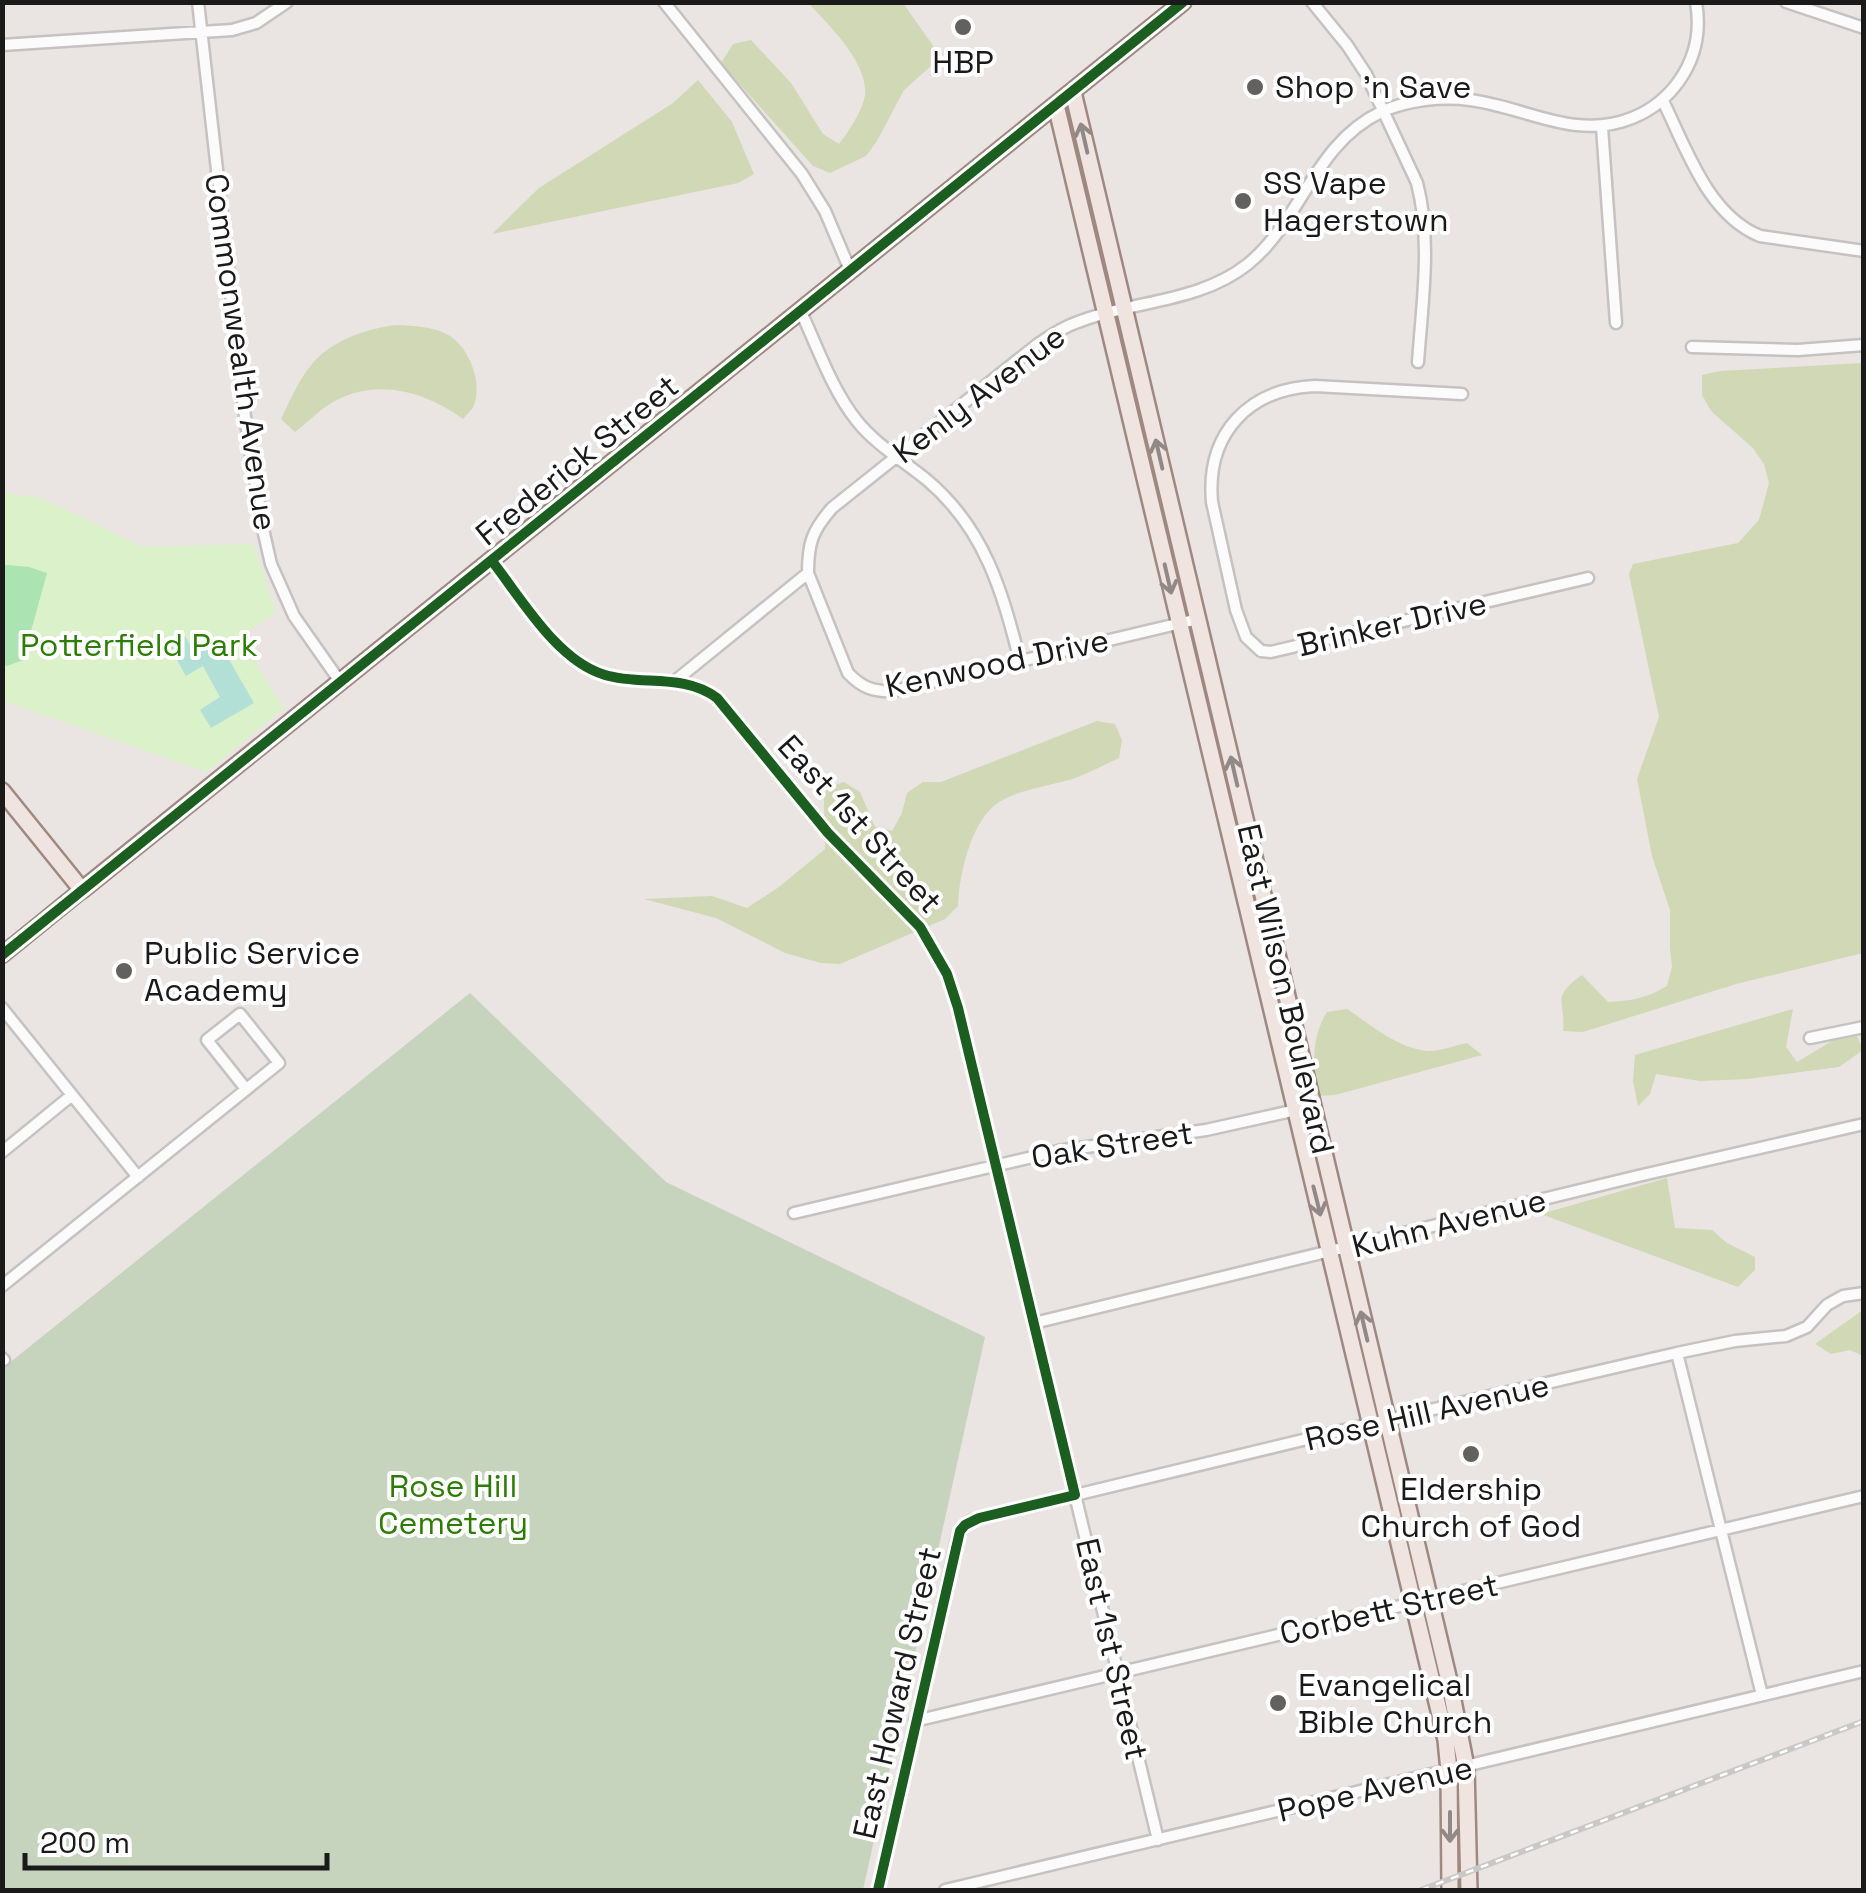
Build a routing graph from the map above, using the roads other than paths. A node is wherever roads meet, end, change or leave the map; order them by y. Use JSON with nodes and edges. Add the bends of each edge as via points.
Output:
{"nodes":[{"id":1,"x":198,"y":2,"type":"edge"},
{"id":2,"x":287,"y":2,"type":"edge"},
{"id":3,"x":664,"y":2,"type":"edge"},
{"id":4,"x":1183,"y":2,"type":"edge"},
{"id":5,"x":1312,"y":2,"type":"edge"},
{"id":6,"x":1696,"y":2,"type":"edge"},
{"id":7,"x":1786,"y":2,"type":"edge"},
{"id":8,"x":1864,"y":28,"type":"edge"},
{"id":9,"x":201,"y":34,"type":"junction"},
{"id":10,"x":2,"y":45,"type":"edge"},
{"id":11,"x":1073,"y":92,"type":"junction"},
{"id":12,"x":1663,"y":101,"type":"junction"},
{"id":13,"x":1056,"y":105,"type":"junction"},
{"id":14,"x":1384,"y":111,"type":"junction"},
{"id":15,"x":1602,"y":127,"type":"junction"},
{"id":16,"x":1069,"y":163,"type":"junction"},
{"id":17,"x":1103,"y":220,"type":"junction"},
{"id":18,"x":1864,"y":251,"type":"edge"},
{"id":19,"x":850,"y":270,"type":"junction"},
{"id":20,"x":1125,"y":309,"type":"junction"},
{"id":21,"x":800,"y":312,"type":"junction"},
{"id":22,"x":1105,"y":314,"type":"junction"},
{"id":23,"x":1616,"y":323,"type":"dead end"},
{"id":24,"x":1864,"y":346,"type":"edge"},
{"id":25,"x":1692,"y":347,"type":"dead end"},
{"id":26,"x":1418,"y":362,"type":"dead end"},
{"id":27,"x":1462,"y":394,"type":"dead end"},
{"id":28,"x":896,"y":456,"type":"junction"},
{"id":29,"x":492,"y":560,"type":"junction"},
{"id":30,"x":808,"y":573,"type":"junction"},
{"id":31,"x":1588,"y":578,"type":"dead end"},
{"id":32,"x":1198,"y":619,"type":"junction"},
{"id":33,"x":1179,"y":623,"type":"junction"},
{"id":34,"x":1020,"y":661,"type":"junction"},
{"id":35,"x":675,"y":682,"type":"junction"},
{"id":36,"x":340,"y":683,"type":"junction"},
{"id":37,"x":2,"y":791,"type":"edge"},
{"id":38,"x":82,"y":890,"type":"junction"},
{"id":39,"x":2,"y":956,"type":"edge"},
{"id":40,"x":2,"y":1008,"type":"edge"},
{"id":41,"x":1864,"y":1026,"type":"edge"},
{"id":42,"x":1810,"y":1038,"type":"dead end"},
{"id":43,"x":246,"y":1089,"type":"junction"},
{"id":44,"x":72,"y":1096,"type":"junction"},
{"id":45,"x":1314,"y":1106,"type":"junction"},
{"id":46,"x":1294,"y":1110,"type":"junction"},
{"id":47,"x":1864,"y":1124,"type":"edge"},
{"id":48,"x":2,"y":1152,"type":"edge"},
{"id":49,"x":996,"y":1166,"type":"junction"},
{"id":50,"x":138,"y":1177,"type":"junction"},
{"id":51,"x":794,"y":1213,"type":"dead end"},
{"id":52,"x":1337,"y":1250,"type":"junction"},
{"id":53,"x":2,"y":1286,"type":"edge"},
{"id":54,"x":1864,"y":1293,"type":"edge"},
{"id":55,"x":1034,"y":1323,"type":"junction"},
{"id":56,"x":1678,"y":1353,"type":"junction"},
{"id":57,"x":1378,"y":1422,"type":"junction"},
{"id":58,"x":1075,"y":1495,"type":"junction"},
{"id":59,"x":1864,"y":1496,"type":"edge"},
{"id":60,"x":980,"y":1518,"type":"joint"},
{"id":61,"x":1721,"y":1530,"type":"junction"},
{"id":62,"x":1431,"y":1599,"type":"junction"},
{"id":63,"x":1413,"y":1604,"type":"junction"},
{"id":64,"x":1864,"y":1671,"type":"edge"},
{"id":65,"x":1118,"y":1674,"type":"junction"},
{"id":66,"x":1762,"y":1696,"type":"junction"},
{"id":67,"x":915,"y":1721,"type":"junction"},
{"id":68,"x":1466,"y":1767,"type":"junction"},
{"id":69,"x":1449,"y":1771,"type":"junction"},
{"id":70,"x":1158,"y":1840,"type":"junction"},
{"id":71,"x":878,"y":1890,"type":"edge"},
{"id":72,"x":945,"y":1890,"type":"edge"},
{"id":73,"x":1450,"y":1890,"type":"edge"},
{"id":74,"x":1469,"y":1890,"type":"edge"}],
"edges":[{"from":1,"to":9,"type":"street","name":"Commonwealth Avenue"},
{"from":2,"to":9,"type":"street","via":[[256,23]]},
{"from":3,"to":19,"type":"street","via":[[805,179]]},
{"from":4,"to":11,"type":"main road","name":"Frederick Street"},
{"from":5,"to":14,"type":"street","via":[[1359,62]]},
{"from":6,"to":12,"type":"street","via":[[1692,57]]},
{"from":7,"to":8,"type":"street"},
{"from":9,"to":10,"type":"street"},
{"from":9,"to":36,"type":"street","name":"Commonwealth Avenue","via":[[263,529],[294,616]]},
{"from":11,"to":13,"type":"main road","name":"Frederick Street"},
{"from":17,"to":11,"type":"main road","name":"East Wilson Boulevard","one_way":true},
{"from":12,"to":15,"type":"street","name":"Kenly Avenue"},
{"from":12,"to":18,"type":"street","via":[[1710,192],[1747,231]]},
{"from":13,"to":16,"type":"main road","name":"East Wilson Boulevard"},
{"from":13,"to":19,"type":"main road","name":"Frederick Street"},
{"from":14,"to":15,"type":"street","name":"Kenly Avenue","via":[[1429,100],[1472,100]]},
{"from":14,"to":20,"type":"street","name":"Kenly Avenue","via":[[1333,148],[1278,232],[1244,267],[1195,292]]},
{"from":14,"to":26,"type":"street","via":[[1422,202]]},
{"from":15,"to":23,"type":"street"},
{"from":16,"to":17,"type":"main road","via":[[1081,172],[1092,217]]},
{"from":16,"to":22,"type":"main road","name":"East Wilson Boulevard"},
{"from":17,"to":20,"type":"main road","name":"East Wilson Boulevard"},
{"from":19,"to":21,"type":"main road","name":"Frederick Street"},
{"from":20,"to":22,"type":"street","name":"Kenly Avenue"},
{"from":32,"to":20,"type":"main road","name":"East Wilson Boulevard","one_way":true},
{"from":21,"to":28,"type":"street","via":[[846,406]]},
{"from":21,"to":29,"type":"main road","name":"Frederick Street"},
{"from":22,"to":28,"type":"street","name":"Kenly Avenue","via":[[1038,344]]},
{"from":22,"to":33,"type":"main road","name":"East Wilson Boulevard","one_way":true},
{"from":24,"to":25,"type":"street"},
{"from":27,"to":31,"type":"street","name":"Brinker Drive","via":[[1294,386],[1242,412],[1218,447],[1210,486],[1246,637],[1271,652]]},
{"from":28,"to":30,"type":"street","name":"Kenly Avenue","via":[[818,524]]},
{"from":28,"to":34,"type":"street","via":[[949,502],[980,544],[1003,595]]},
{"from":29,"to":35,"type":"street","name":"East 1st Street","via":[[578,662],[617,677]]},
{"from":29,"to":36,"type":"main road","name":"Frederick Street"},
{"from":30,"to":34,"type":"street","name":"Kenwood Drive","via":[[848,673],[866,688],[894,691]]},
{"from":30,"to":35,"type":"street"},
{"from":32,"to":33,"type":"street","name":"Kenwood Drive"},
{"from":45,"to":32,"type":"main road","name":"East Wilson Boulevard","one_way":true},
{"from":33,"to":34,"type":"street","name":"Kenwood Drive"},
{"from":33,"to":46,"type":"main road","name":"East Wilson Boulevard"},
{"from":35,"to":49,"type":"street","name":"East 1st Street","via":[[717,698],[932,944],[958,1008]]},
{"from":36,"to":38,"type":"main road","name":"Frederick Street"},
{"from":37,"to":38,"type":"main road"},
{"from":38,"to":39,"type":"main road","name":"Frederick Street"},
{"from":40,"to":44,"type":"street"},
{"from":41,"to":42,"type":"street"},
{"from":43,"to":43,"type":"street","via":[[207,1040],[240,1014],[279,1062]]},
{"from":43,"to":50,"type":"street"},
{"from":44,"to":48,"type":"street"},
{"from":44,"to":50,"type":"street"},
{"from":45,"to":46,"type":"street","name":"Oak Street"},
{"from":45,"to":52,"type":"main road","name":"East Wilson Boulevard"},
{"from":46,"to":49,"type":"street","name":"Oak Street"},
{"from":46,"to":52,"type":"main road","name":"East Wilson Boulevard","one_way":true},
{"from":47,"to":52,"type":"street","name":"Kuhn Avenue"},
{"from":49,"to":51,"type":"street","name":"Oak Street"},
{"from":49,"to":55,"type":"street","name":"East 1st Street"},
{"from":50,"to":53,"type":"street"},
{"from":52,"to":55,"type":"street","name":"Kuhn Avenue"},
{"from":52,"to":57,"type":"main road","name":"East Wilson Boulevard"},
{"from":54,"to":56,"type":"street","name":"Rose Hill Avenue","via":[[1834,1300],[1807,1327],[1786,1336]]},
{"from":55,"to":58,"type":"street","name":"East 1st Street"},
{"from":56,"to":57,"type":"street","name":"Rose Hill Avenue"},
{"from":56,"to":61,"type":"street"},
{"from":57,"to":58,"type":"street","name":"Rose Hill Avenue"},
{"from":57,"to":62,"type":"main road","name":"East Wilson Boulevard"},
{"from":57,"to":63,"type":"main road","name":"East Wilson Boulevard"},
{"from":58,"to":60,"type":"street","name":"Rose Hill Avenue"},
{"from":58,"to":65,"type":"street","name":"East 1st Street"},
{"from":59,"to":61,"type":"street","name":"Corbett Street"},
{"from":60,"to":67,"type":"street","name":"East Howard Street","via":[[958,1536]]},
{"from":61,"to":62,"type":"street","name":"Corbett Street"},
{"from":61,"to":66,"type":"street"},
{"from":62,"to":63,"type":"street","name":"Corbett Street"},
{"from":62,"to":68,"type":"main road","name":"East Wilson Boulevard"},
{"from":63,"to":65,"type":"street","name":"Corbett Street"},
{"from":63,"to":69,"type":"main road","name":"East Wilson Boulevard"},
{"from":64,"to":66,"type":"street","name":"Pope Avenue"},
{"from":65,"to":67,"type":"street","name":"Corbett Street"},
{"from":65,"to":70,"type":"street","name":"East 1st Street"},
{"from":66,"to":68,"type":"street","name":"Pope Avenue"},
{"from":67,"to":71,"type":"street","name":"East Howard Street"},
{"from":68,"to":69,"type":"street","name":"Pope Avenue"},
{"from":68,"to":74,"type":"main road","name":"East Wilson Boulevard"},
{"from":69,"to":70,"type":"street","name":"Pope Avenue"},
{"from":69,"to":73,"type":"main road","name":"East Wilson Boulevard","one_way":true},
{"from":70,"to":72,"type":"street","name":"Pope Avenue"}]}
